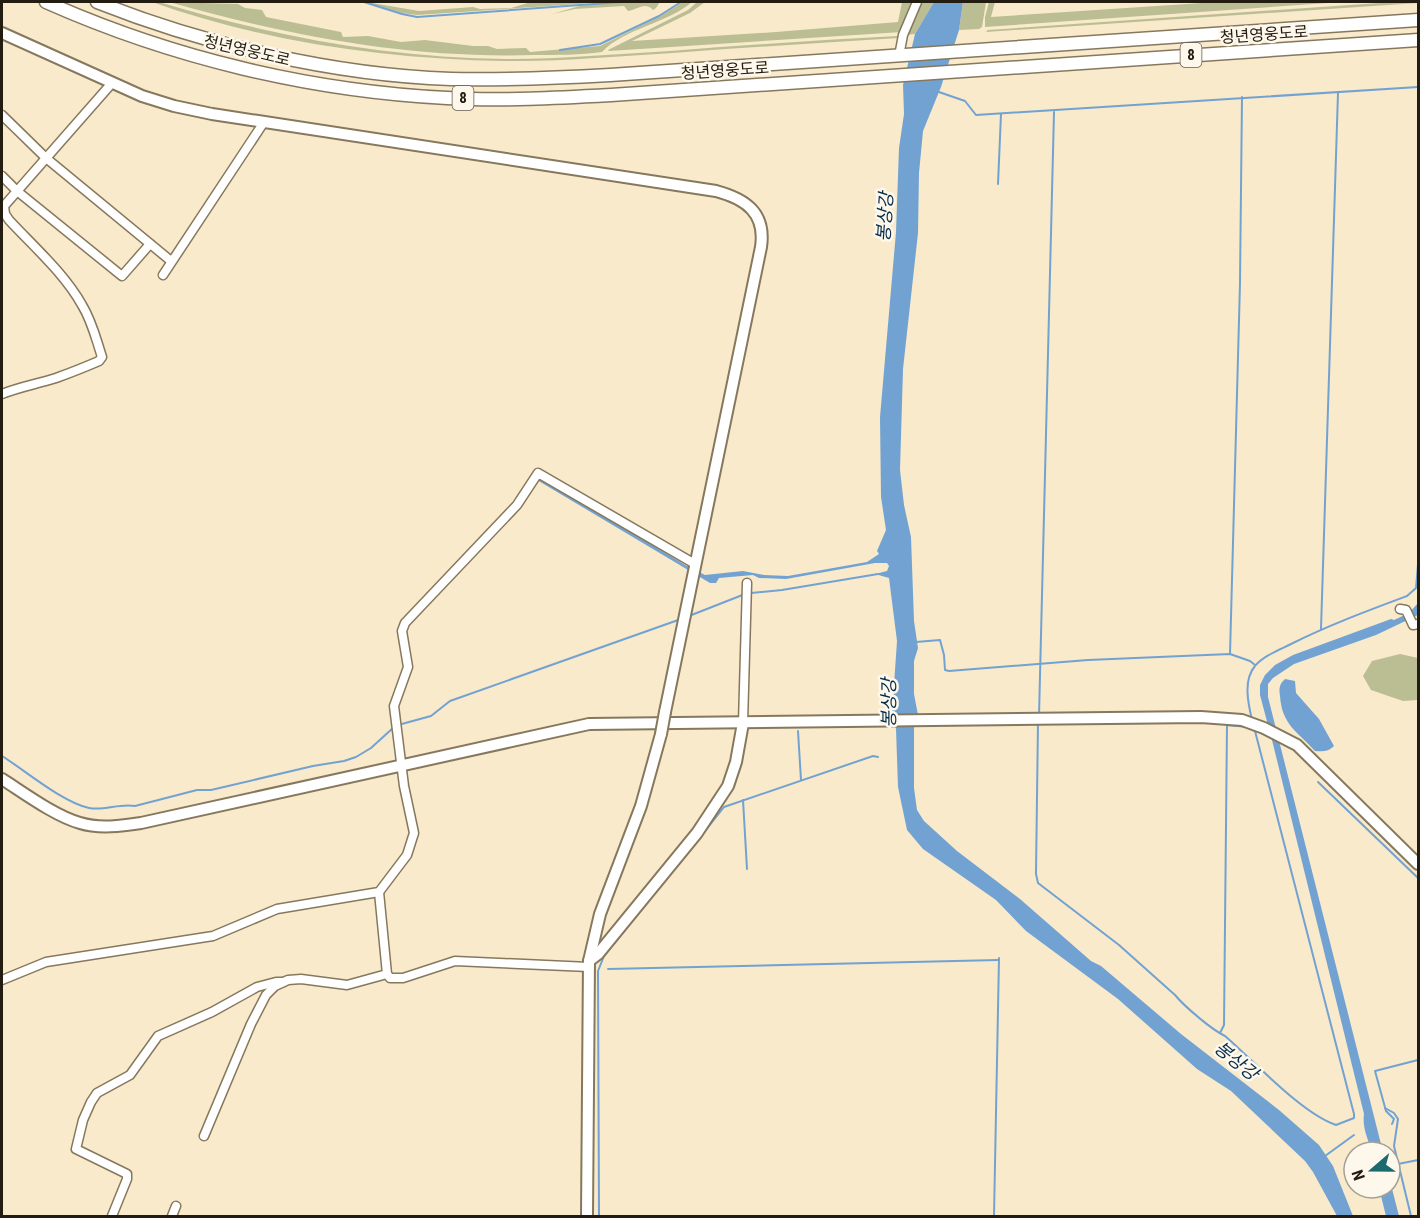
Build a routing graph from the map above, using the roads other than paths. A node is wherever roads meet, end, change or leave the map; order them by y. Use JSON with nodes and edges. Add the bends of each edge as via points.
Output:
{"nodes":[{"id":1,"x":46,"y":2,"type":"edge"},
{"id":2,"x":97,"y":2,"type":"edge"},
{"id":3,"x":917,"y":2,"type":"edge"},
{"id":4,"x":1419,"y":20,"type":"edge"},
{"id":5,"x":2,"y":33,"type":"edge"},
{"id":6,"x":1419,"y":40,"type":"edge"},
{"id":7,"x":899,"y":56,"type":"junction"},
{"id":8,"x":112,"y":83,"type":"junction"},
{"id":9,"x":2,"y":115,"type":"edge"},
{"id":10,"x":264,"y":122,"type":"junction"},
{"id":11,"x":46,"y":158,"type":"junction"},
{"id":12,"x":2,"y":176,"type":"edge"},
{"id":13,"x":17,"y":191,"type":"junction"},
{"id":14,"x":3,"y":215,"type":"edge"},
{"id":15,"x":150,"y":244,"type":"junction"},
{"id":16,"x":171,"y":261,"type":"junction"},
{"id":17,"x":163,"y":274,"type":"dead end"},
{"id":18,"x":2,"y":394,"type":"edge"},
{"id":19,"x":695,"y":566,"type":"junction"},
{"id":20,"x":747,"y":583,"type":"dead end"},
{"id":21,"x":1403,"y":609,"type":"dead end"},
{"id":22,"x":1414,"y":622,"type":"edge"},
{"id":23,"x":736,"y":723,"type":"junction"},
{"id":24,"x":402,"y":766,"type":"junction"},
{"id":25,"x":2,"y":779,"type":"edge"},
{"id":26,"x":1419,"y":864,"type":"edge"},
{"id":27,"x":379,"y":892,"type":"junction"},
{"id":28,"x":589,"y":964,"type":"junction"},
{"id":29,"x":387,"y":974,"type":"junction"},
{"id":30,"x":2,"y":980,"type":"edge"},
{"id":31,"x":283,"y":982,"type":"junction"},
{"id":32,"x":204,"y":1136,"type":"dead end"},
{"id":33,"x":176,"y":1206,"type":"dead end"},
{"id":34,"x":112,"y":1216,"type":"edge"},
{"id":35,"x":172,"y":1216,"type":"edge"},
{"id":36,"x":587,"y":1216,"type":"edge"}],
"edges":[{"from":1,"to":6,"type":"highway","name":"청년영웅도로","number":"8","via":[[167,48],[278,76],[448,98],[555,98]]},
{"from":2,"to":7,"type":"highway","name":"청년영웅도로","number":"8","via":[[173,29],[282,57],[449,79],[599,76]]},
{"from":3,"to":7,"type":"street"},
{"from":4,"to":7,"type":"highway","name":"청년영웅도로","number":"8"},
{"from":5,"to":8,"type":"main road"},
{"from":8,"to":10,"type":"main road","via":[[174,106]]},
{"from":8,"to":11,"type":"street"},
{"from":9,"to":11,"type":"street"},
{"from":10,"to":16,"type":"street"},
{"from":10,"to":19,"type":"main road","via":[[716,191],[733,196],[753,210],[762,228],[761,247]]},
{"from":11,"to":13,"type":"street"},
{"from":11,"to":15,"type":"street"},
{"from":12,"to":13,"type":"street"},
{"from":13,"to":14,"type":"street","via":[[4,206]]},
{"from":13,"to":15,"type":"street","via":[[122,276]]},
{"from":14,"to":18,"type":"street","via":[[72,289],[91,323],[102,357],[57,378]]},
{"from":15,"to":16,"type":"street"},
{"from":16,"to":17,"type":"street"},
{"from":19,"to":24,"type":"street","via":[[538,473],[517,505],[405,623],[402,631],[408,667],[394,706]]},
{"from":19,"to":28,"type":"main road","bridge":true,"via":[[641,806],[600,914]]},
{"from":20,"to":23,"type":"street"},
{"from":21,"to":22,"type":"street"},
{"from":23,"to":24,"type":"main road","via":[[589,724]]},
{"from":23,"to":26,"type":"main road","via":[[1201,717],[1242,720],[1297,745]]},
{"from":23,"to":28,"type":"main road","via":[[736,762],[728,786],[697,833]]},
{"from":24,"to":25,"type":"main road","via":[[141,823],[108,826],[74,821]]},
{"from":24,"to":27,"type":"street","via":[[414,833],[407,855]]},
{"from":27,"to":29,"type":"street"},
{"from":27,"to":30,"type":"street","via":[[277,909],[213,936],[45,962]]},
{"from":28,"to":29,"type":"street","via":[[468,960],[395,979]]},
{"from":28,"to":36,"type":"main road"},
{"from":29,"to":31,"type":"street","via":[[347,985],[301,979]]},
{"from":31,"to":32,"type":"street","via":[[266,995],[251,1023]]},
{"from":31,"to":34,"type":"street","via":[[257,987],[158,1036],[130,1075],[97,1093],[83,1120],[76,1149],[127,1174]]},
{"from":33,"to":35,"type":"street"}]}
